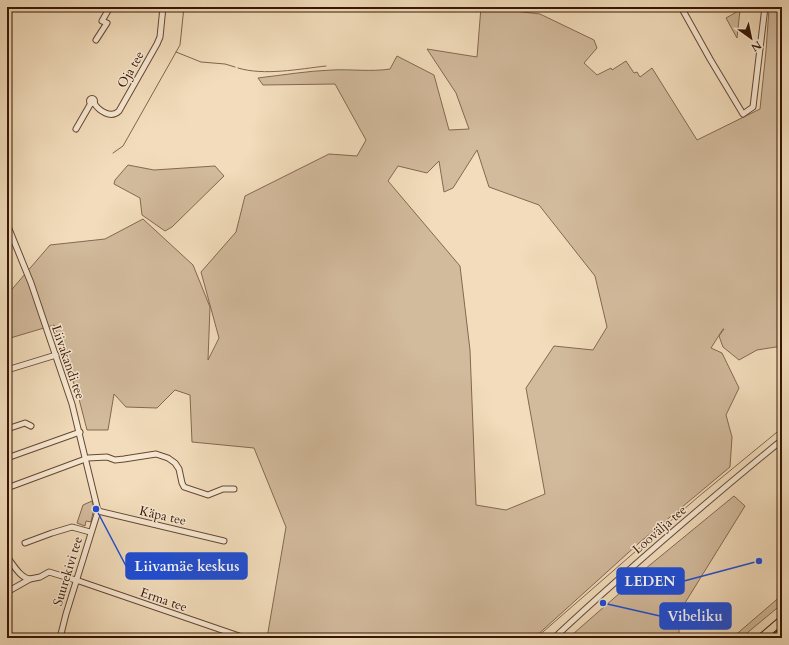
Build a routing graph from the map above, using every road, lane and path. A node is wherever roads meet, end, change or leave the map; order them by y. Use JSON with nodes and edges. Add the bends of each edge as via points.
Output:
{"nodes":[{"id":1,"x":110,"y":7,"type":"edge"},
{"id":2,"x":163,"y":7,"type":"edge"},
{"id":3,"x":681,"y":7,"type":"edge"},
{"id":4,"x":765,"y":7,"type":"edge"},
{"id":5,"x":96,"y":40,"type":"dead end"},
{"id":6,"x":76,"y":129,"type":"dead end"},
{"id":7,"x":7,"y":224,"type":"edge"},
{"id":8,"x":56,"y":355,"type":"junction"},
{"id":9,"x":7,"y":370,"type":"edge"},
{"id":10,"x":31,"y":426,"type":"dead end"},
{"id":11,"x":7,"y":429,"type":"edge"},
{"id":12,"x":80,"y":432,"type":"junction"},
{"id":13,"x":782,"y":440,"type":"edge"},
{"id":14,"x":7,"y":458,"type":"edge"},
{"id":15,"x":86,"y":459,"type":"junction"},
{"id":16,"x":7,"y":488,"type":"edge"},
{"id":17,"x":234,"y":489,"type":"dead end"},
{"id":18,"x":98,"y":511,"type":"junction"},
{"id":19,"x":90,"y":532,"type":"junction"},
{"id":20,"x":224,"y":541,"type":"dead end"},
{"id":21,"x":25,"y":543,"type":"dead end"},
{"id":22,"x":7,"y":557,"type":"edge"},
{"id":23,"x":30,"y":579,"type":"junction"},
{"id":24,"x":76,"y":580,"type":"junction"},
{"id":25,"x":7,"y":592,"type":"edge"},
{"id":26,"x":782,"y":620,"type":"edge"},
{"id":27,"x":782,"y":632,"type":"edge"},
{"id":28,"x":39,"y":638,"type":"edge"},
{"id":29,"x":60,"y":638,"type":"edge"},
{"id":30,"x":245,"y":638,"type":"edge"},
{"id":31,"x":554,"y":638,"type":"edge"},
{"id":32,"x":761,"y":638,"type":"edge"},
{"id":33,"x":775,"y":638,"type":"edge"}],
"edges":[{"from":1,"to":5,"type":"street","via":[[102,21],[107,23]]},
{"from":2,"to":6,"type":"street","name":"Oja tee","via":[[158,44],[119,111],[110,115],[92,103]]},
{"from":3,"to":4,"type":"street","via":[[744,114],[753,107]]},
{"from":7,"to":8,"type":"street","name":"Liivakandi tee"},
{"from":8,"to":9,"type":"street"},
{"from":8,"to":12,"type":"street","name":"Liivakandi tee"},
{"from":10,"to":11,"type":"street","via":[[25,423]]},
{"from":12,"to":14,"type":"street"},
{"from":12,"to":15,"type":"street","name":"Liivakandi tee"},
{"from":13,"to":31,"type":"street","name":"Loovälja tee","via":[[714,496]]},
{"from":15,"to":16,"type":"street"},
{"from":15,"to":17,"type":"street","via":[[107,457],[115,460],[162,455],[175,463],[186,488],[208,495],[223,489]]},
{"from":15,"to":18,"type":"street","name":"Liivakandi tee"},
{"from":18,"to":19,"type":"street","name":"Suurekivi tee"},
{"from":18,"to":20,"type":"street","name":"Käpa tee"},
{"from":19,"to":21,"type":"street","via":[[72,527]]},
{"from":19,"to":24,"type":"street","name":"Suurekivi tee"},
{"from":22,"to":23,"type":"street","via":[[21,575]]},
{"from":23,"to":24,"type":"street","name":"Erma tee","via":[[48,572]]},
{"from":23,"to":25,"type":"street","name":"Erma tee"},
{"from":24,"to":29,"type":"street","name":"Suurekivi tee"},
{"from":24,"to":30,"type":"street","name":"Erma tee"},
{"from":26,"to":32,"type":"highway"},
{"from":27,"to":33,"type":"highway"},
{"from":28,"to":29,"type":"street"}]}
